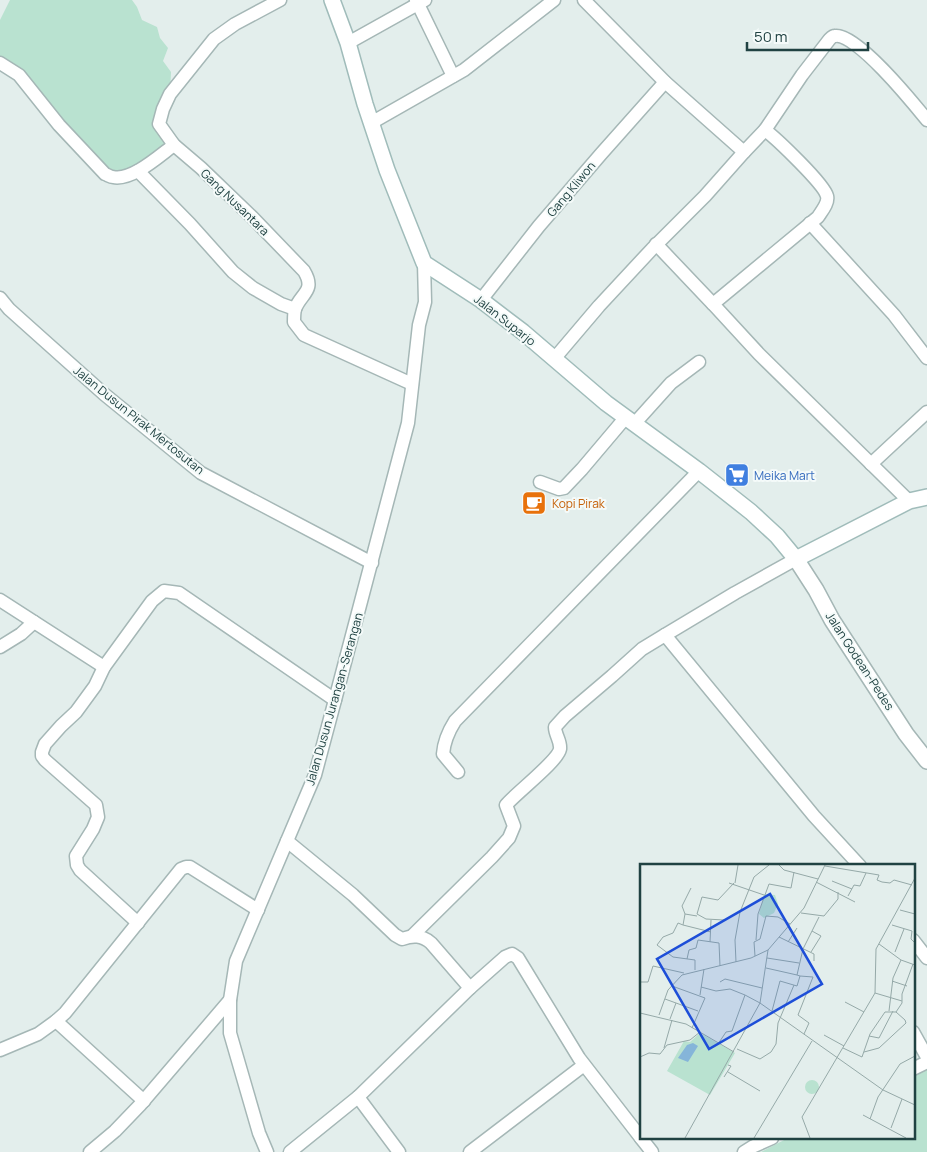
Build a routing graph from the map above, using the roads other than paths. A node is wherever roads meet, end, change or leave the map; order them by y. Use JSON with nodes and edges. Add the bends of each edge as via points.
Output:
{"nodes":[{"id":1,"x":280,"y":0,"type":"edge"},
{"id":2,"x":332,"y":0,"type":"edge"},
{"id":3,"x":554,"y":0,"type":"edge"},
{"id":4,"x":584,"y":0,"type":"edge"},
{"id":5,"x":420,"y":1,"type":"edge"},
{"id":6,"x":348,"y":43,"type":"junction"},
{"id":7,"x":0,"y":63,"type":"edge"},
{"id":8,"x":453,"y":76,"type":"junction"},
{"id":9,"x":665,"y":82,"type":"junction"},
{"id":10,"x":927,"y":120,"type":"edge"},
{"id":11,"x":371,"y":123,"type":"junction"},
{"id":12,"x":765,"y":130,"type":"junction"},
{"id":13,"x":174,"y":145,"type":"junction"},
{"id":14,"x":744,"y":152,"type":"junction"},
{"id":15,"x":138,"y":172,"type":"junction"},
{"id":16,"x":810,"y":223,"type":"junction"},
{"id":17,"x":656,"y":244,"type":"junction"},
{"id":18,"x":424,"y":263,"type":"junction"},
{"id":19,"x":0,"y":298,"type":"edge"},
{"id":20,"x":481,"y":300,"type":"junction"},
{"id":21,"x":713,"y":304,"type":"junction"},
{"id":22,"x":295,"y":309,"type":"junction"},
{"id":23,"x":927,"y":358,"type":"edge"},
{"id":24,"x":554,"y":359,"type":"junction"},
{"id":25,"x":699,"y":362,"type":"dead end"},
{"id":26,"x":412,"y":384,"type":"junction"},
{"id":27,"x":927,"y":412,"type":"edge"},
{"id":28,"x":630,"y":420,"type":"junction"},
{"id":29,"x":871,"y":464,"type":"junction"},
{"id":30,"x":699,"y":471,"type":"junction"},
{"id":31,"x":540,"y":482,"type":"dead end"},
{"id":32,"x":927,"y":497,"type":"edge"},
{"id":33,"x":909,"y":501,"type":"junction"},
{"id":34,"x":796,"y":560,"type":"junction"},
{"id":35,"x":372,"y":563,"type":"junction"},
{"id":36,"x":0,"y":600,"type":"edge"},
{"id":37,"x":34,"y":622,"type":"junction"},
{"id":38,"x":666,"y":635,"type":"junction"},
{"id":39,"x":0,"y":647,"type":"edge"},
{"id":40,"x":104,"y":668,"type":"junction"},
{"id":41,"x":335,"y":700,"type":"junction"},
{"id":42,"x":927,"y":761,"type":"edge"},
{"id":43,"x":458,"y":772,"type":"dead end"},
{"id":44,"x":287,"y":841,"type":"junction"},
{"id":45,"x":858,"y":864,"type":"edge"},
{"id":46,"x":258,"y":910,"type":"junction"},
{"id":47,"x":138,"y":923,"type":"junction"},
{"id":48,"x":412,"y":936,"type":"junction"},
{"id":49,"x":914,"y":941,"type":"edge"},
{"id":50,"x":927,"y":958,"type":"edge"},
{"id":51,"x":470,"y":988,"type":"junction"},
{"id":52,"x":230,"y":1000,"type":"junction"},
{"id":53,"x":56,"y":1021,"type":"junction"},
{"id":54,"x":914,"y":1034,"type":"edge"},
{"id":55,"x":0,"y":1050,"type":"edge"},
{"id":56,"x":927,"y":1057,"type":"edge"},
{"id":57,"x":927,"y":1062,"type":"edge"},
{"id":58,"x":584,"y":1065,"type":"junction"},
{"id":59,"x":914,"y":1068,"type":"edge"},
{"id":60,"x":358,"y":1097,"type":"junction"},
{"id":61,"x":144,"y":1101,"type":"junction"},
{"id":62,"x":640,"y":1137,"type":"edge"},
{"id":63,"x":643,"y":1140,"type":"edge"},
{"id":64,"x":768,"y":1140,"type":"edge"},
{"id":65,"x":749,"y":1150,"type":"edge"},
{"id":66,"x":90,"y":1152,"type":"edge"},
{"id":67,"x":266,"y":1152,"type":"edge"},
{"id":68,"x":290,"y":1152,"type":"edge"},
{"id":69,"x":399,"y":1152,"type":"edge"},
{"id":70,"x":470,"y":1152,"type":"edge"},
{"id":71,"x":652,"y":1152,"type":"edge"}],
"edges":[{"from":1,"to":13,"type":"street","name":"Gang Nusantara","via":[[214,39],[170,94],[159,124]]},
{"from":2,"to":6,"type":"main road"},
{"from":3,"to":8,"type":"street"},
{"from":4,"to":9,"type":"street"},
{"from":5,"to":6,"type":"street"},
{"from":5,"to":8,"type":"street"},
{"from":6,"to":11,"type":"main road"},
{"from":7,"to":15,"type":"street","via":[[19,75],[59,125],[105,174],[114,178]]},
{"from":8,"to":11,"type":"street"},
{"from":9,"to":14,"type":"street"},
{"from":9,"to":20,"type":"street","name":"Gang Kliwon","via":[[539,226]]},
{"from":10,"to":12,"type":"street","via":[[881,66],[848,40],[836,36],[829,40],[802,75]]},
{"from":11,"to":18,"type":"main road"},
{"from":12,"to":14,"type":"street"},
{"from":12,"to":16,"type":"street","via":[[815,178],[827,195],[818,217]]},
{"from":13,"to":15,"type":"street"},
{"from":13,"to":22,"type":"street","name":"Gang Nusantara","via":[[252,217],[304,272],[309,279],[308,290]]},
{"from":14,"to":17,"type":"street"},
{"from":15,"to":22,"type":"street","via":[[233,272],[253,288]]},
{"from":16,"to":21,"type":"street"},
{"from":16,"to":23,"type":"street","via":[[894,315]]},
{"from":17,"to":21,"type":"street"},
{"from":17,"to":24,"type":"street"},
{"from":18,"to":20,"type":"main road","name":"Jalan Suparjo"},
{"from":18,"to":26,"type":"street","name":"Jalan Dusun Jurangan-Serangan","via":[[425,302]]},
{"from":19,"to":35,"type":"street","name":"Jalan Dusun Pirak Mertosutan","via":[[104,394],[201,473]]},
{"from":20,"to":24,"type":"main road","name":"Jalan Suparjo"},
{"from":21,"to":29,"type":"street"},
{"from":22,"to":26,"type":"street","via":[[294,322],[304,335]]},
{"from":24,"to":28,"type":"main road","name":"Jalan Suparjo"},
{"from":25,"to":28,"type":"street"},
{"from":26,"to":35,"type":"street","name":"Jalan Dusun Jurangan-Serangan","via":[[408,423]]},
{"from":27,"to":29,"type":"street"},
{"from":28,"to":30,"type":"main road","name":"Jalan Suparjo"},
{"from":28,"to":31,"type":"street","via":[[564,488]]},
{"from":29,"to":33,"type":"street"},
{"from":30,"to":34,"type":"main road","name":"Jalan Suparjo","via":[[758,518]]},
{"from":30,"to":43,"type":"street","via":[[455,721],[447,734],[443,754]]},
{"from":32,"to":33,"type":"main road"},
{"from":33,"to":34,"type":"main road"},
{"from":34,"to":38,"type":"street","via":[[735,592]]},
{"from":34,"to":42,"type":"main road","name":"Jalan Godean-Pedes","via":[[906,734]]},
{"from":35,"to":41,"type":"street","name":"Jalan Dusun Jurangan-Serangan"},
{"from":36,"to":37,"type":"street"},
{"from":37,"to":39,"type":"street"},
{"from":37,"to":40,"type":"street"},
{"from":38,"to":45,"type":"street","via":[[814,816]]},
{"from":38,"to":48,"type":"street","via":[[642,649],[555,726],[561,747],[559,754],[506,806],[514,826],[509,838]]},
{"from":40,"to":41,"type":"street","via":[[152,601],[164,592],[179,593]]},
{"from":40,"to":47,"type":"street","via":[[76,712],[45,744],[42,756],[96,804],[98,810],[93,829],[76,856],[76,864]]},
{"from":41,"to":44,"type":"street","name":"Jalan Dusun Jurangan-Serangan","via":[[314,775]]},
{"from":44,"to":46,"type":"street","name":"Jalan Dusun Jurangan-Serangan"},
{"from":44,"to":48,"type":"street","via":[[353,895],[394,935],[402,939]]},
{"from":46,"to":47,"type":"street","via":[[186,867]]},
{"from":46,"to":52,"type":"street","name":"Jalan Dusun Jurangan-Serangan","via":[[236,961]]},
{"from":47,"to":53,"type":"street"},
{"from":48,"to":51,"type":"street","via":[[426,938],[432,943]]},
{"from":49,"to":50,"type":"street"},
{"from":51,"to":58,"type":"street","via":[[505,957],[512,954],[518,958]]},
{"from":51,"to":60,"type":"street"},
{"from":52,"to":61,"type":"street"},
{"from":52,"to":67,"type":"street","name":"Jalan Dusun Jurangan-Serangan","via":[[230,1033]]},
{"from":53,"to":55,"type":"street","via":[[38,1034]]},
{"from":53,"to":61,"type":"street"},
{"from":54,"to":56,"type":"street"},
{"from":57,"to":59,"type":"street"},
{"from":58,"to":62,"type":"street"},
{"from":58,"to":70,"type":"street"},
{"from":60,"to":68,"type":"street"},
{"from":60,"to":69,"type":"street"},
{"from":61,"to":66,"type":"street"},
{"from":63,"to":71,"type":"street"},
{"from":64,"to":65,"type":"street"}]}
